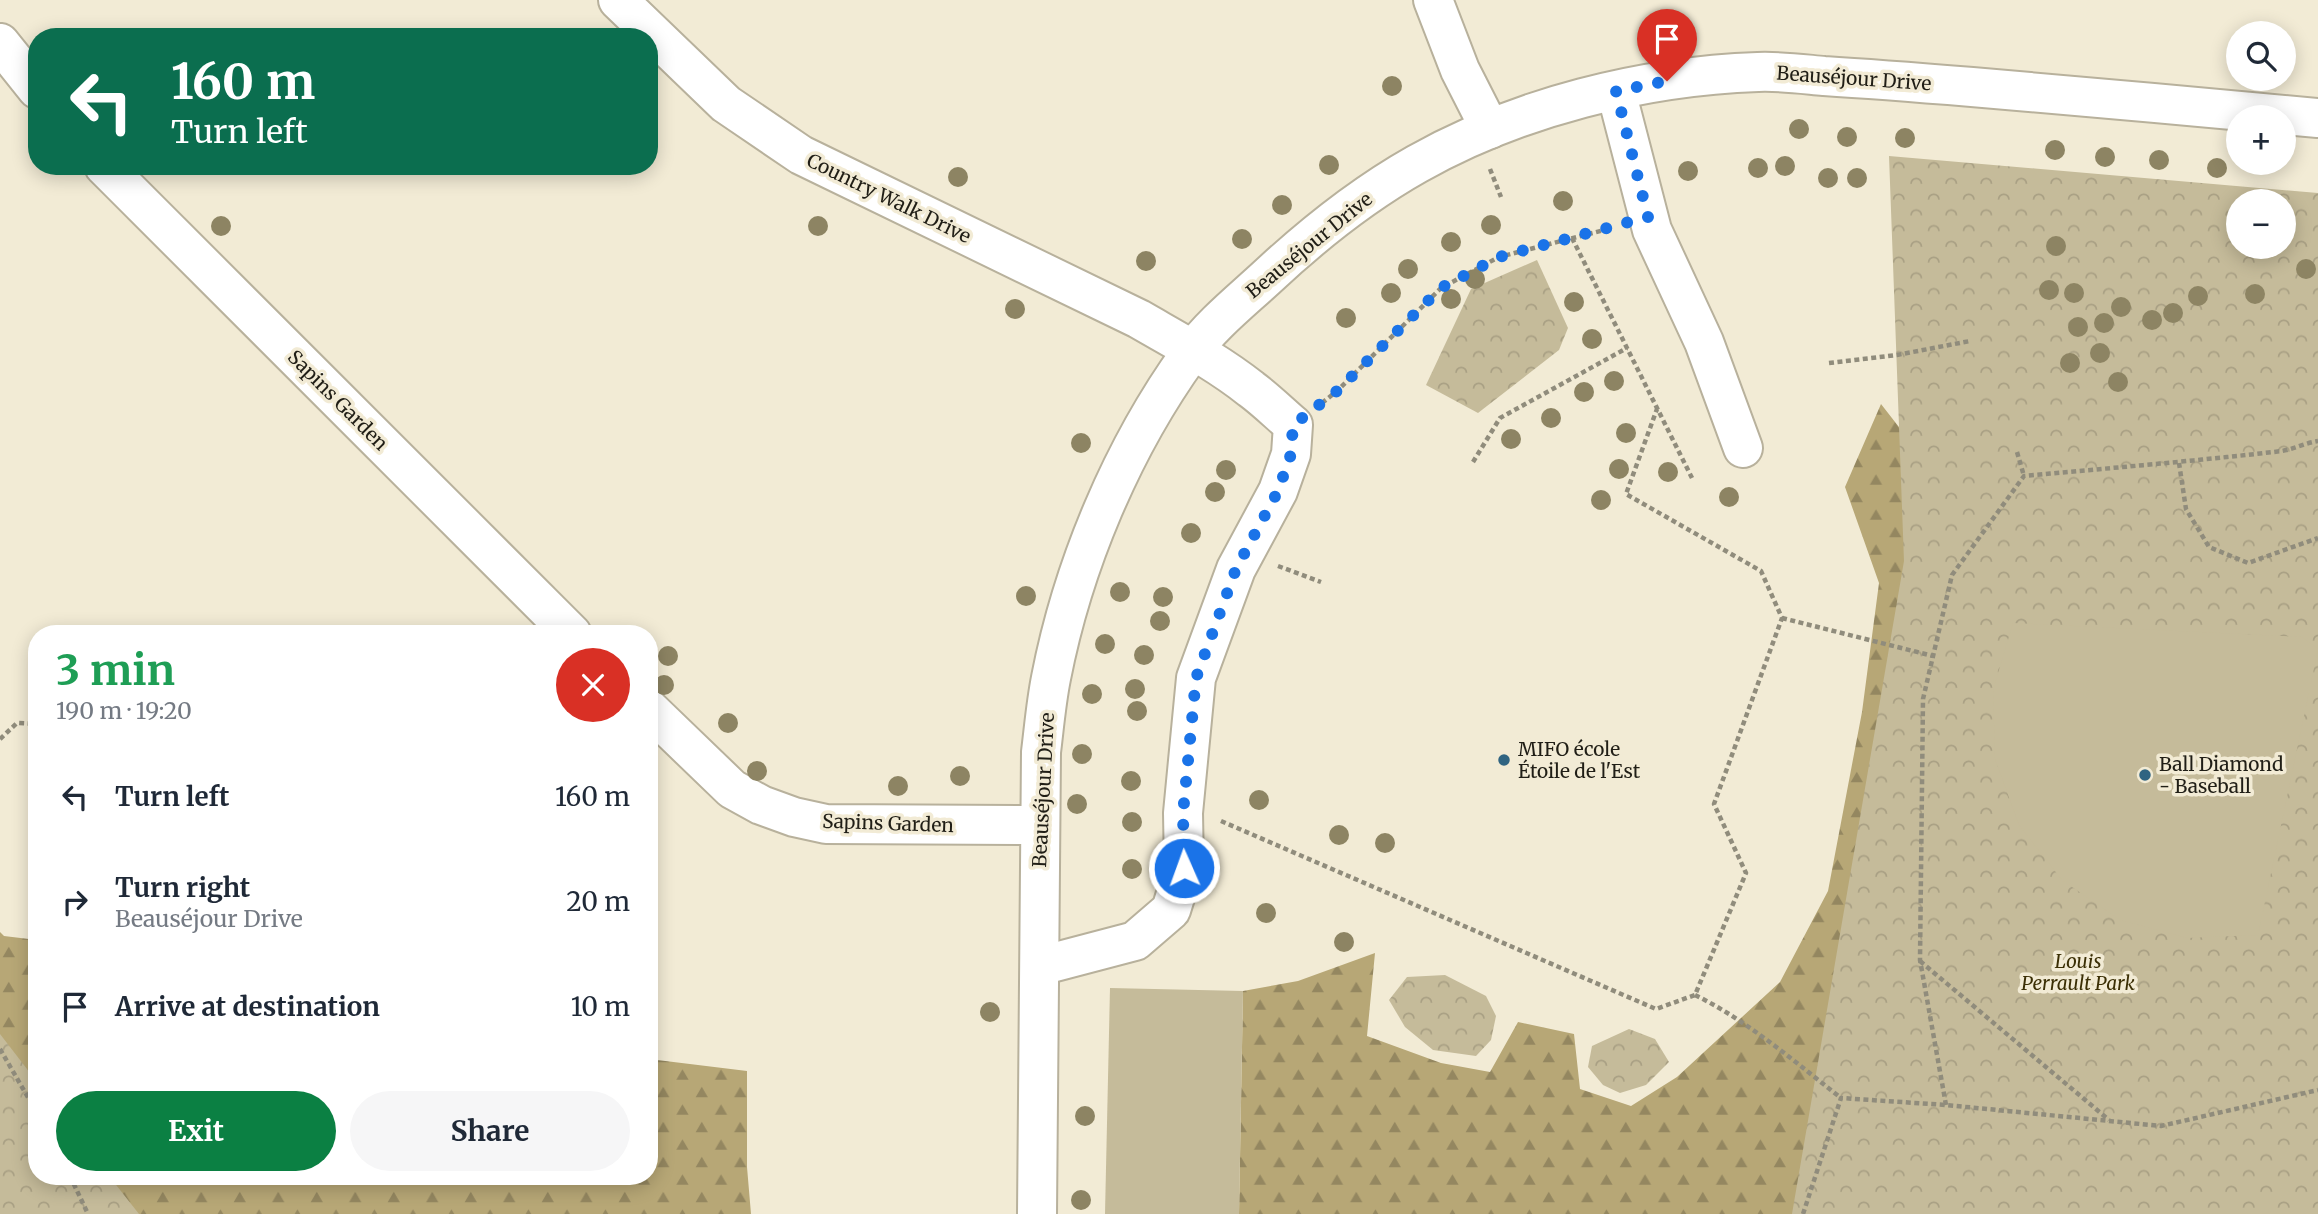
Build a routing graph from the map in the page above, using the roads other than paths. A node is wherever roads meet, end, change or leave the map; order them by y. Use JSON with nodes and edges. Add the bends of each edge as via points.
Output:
{"nodes":[{"id":1,"x":618,"y":0,"type":"edge"},
{"id":2,"x":1433,"y":0,"type":"edge"},
{"id":3,"x":647,"y":28,"type":"edge"},
{"id":4,"x":658,"y":39,"type":"edge"},
{"id":5,"x":0,"y":43,"type":"edge"},
{"id":6,"x":28,"y":78,"type":"edge"},
{"id":7,"x":1616,"y":91,"type":"junction"},
{"id":8,"x":2318,"y":118,"type":"edge"},
{"id":9,"x":1490,"y":130,"type":"junction"},
{"id":10,"x":113,"y":175,"type":"edge"},
{"id":11,"x":1193,"y":349,"type":"junction"},
{"id":12,"x":1743,"y":448,"type":"dead end"},
{"id":13,"x":563,"y":625,"type":"edge"},
{"id":14,"x":658,"y":718,"type":"edge"},
{"id":15,"x":1039,"y":825,"type":"junction"},
{"id":16,"x":1040,"y":966,"type":"junction"},
{"id":17,"x":1037,"y":1214,"type":"edge"}],
"edges":[{"from":1,"to":3,"type":"street","name":"Country Walk Drive"},
{"from":2,"to":9,"type":"street"},
{"from":4,"to":11,"type":"street","name":"Country Walk Drive","via":[[726,104],[801,155]]},
{"from":5,"to":6,"type":"street"},
{"from":7,"to":8,"type":"street","name":"Beauséjour Drive","via":[[1759,72]]},
{"from":7,"to":9,"type":"street","name":"Beauséjour Drive","via":[[1544,108]]},
{"from":7,"to":12,"type":"street","via":[[1652,230],[1704,342]]},
{"from":9,"to":11,"type":"street","name":"Beauséjour Drive","via":[[1418,163],[1354,204],[1291,254]]},
{"from":10,"to":13,"type":"street","name":"Sapins Garden"},
{"from":11,"to":15,"type":"street","name":"Beauséjour Drive","via":[[1135,444],[1090,539],[1051,679],[1041,752]]},
{"from":11,"to":16,"type":"street","name":"Country Walk Drive","via":[[1251,388],[1293,425],[1291,454],[1278,491],[1236,569],[1196,678],[1183,813],[1184,868],[1171,910],[1135,941]]},
{"from":14,"to":15,"type":"street","name":"Sapins Garden","via":[[732,789],[794,817],[826,824]]},
{"from":15,"to":16,"type":"street","name":"Beauséjour Drive"},
{"from":16,"to":17,"type":"street","name":"Beauséjour Drive"}]}
